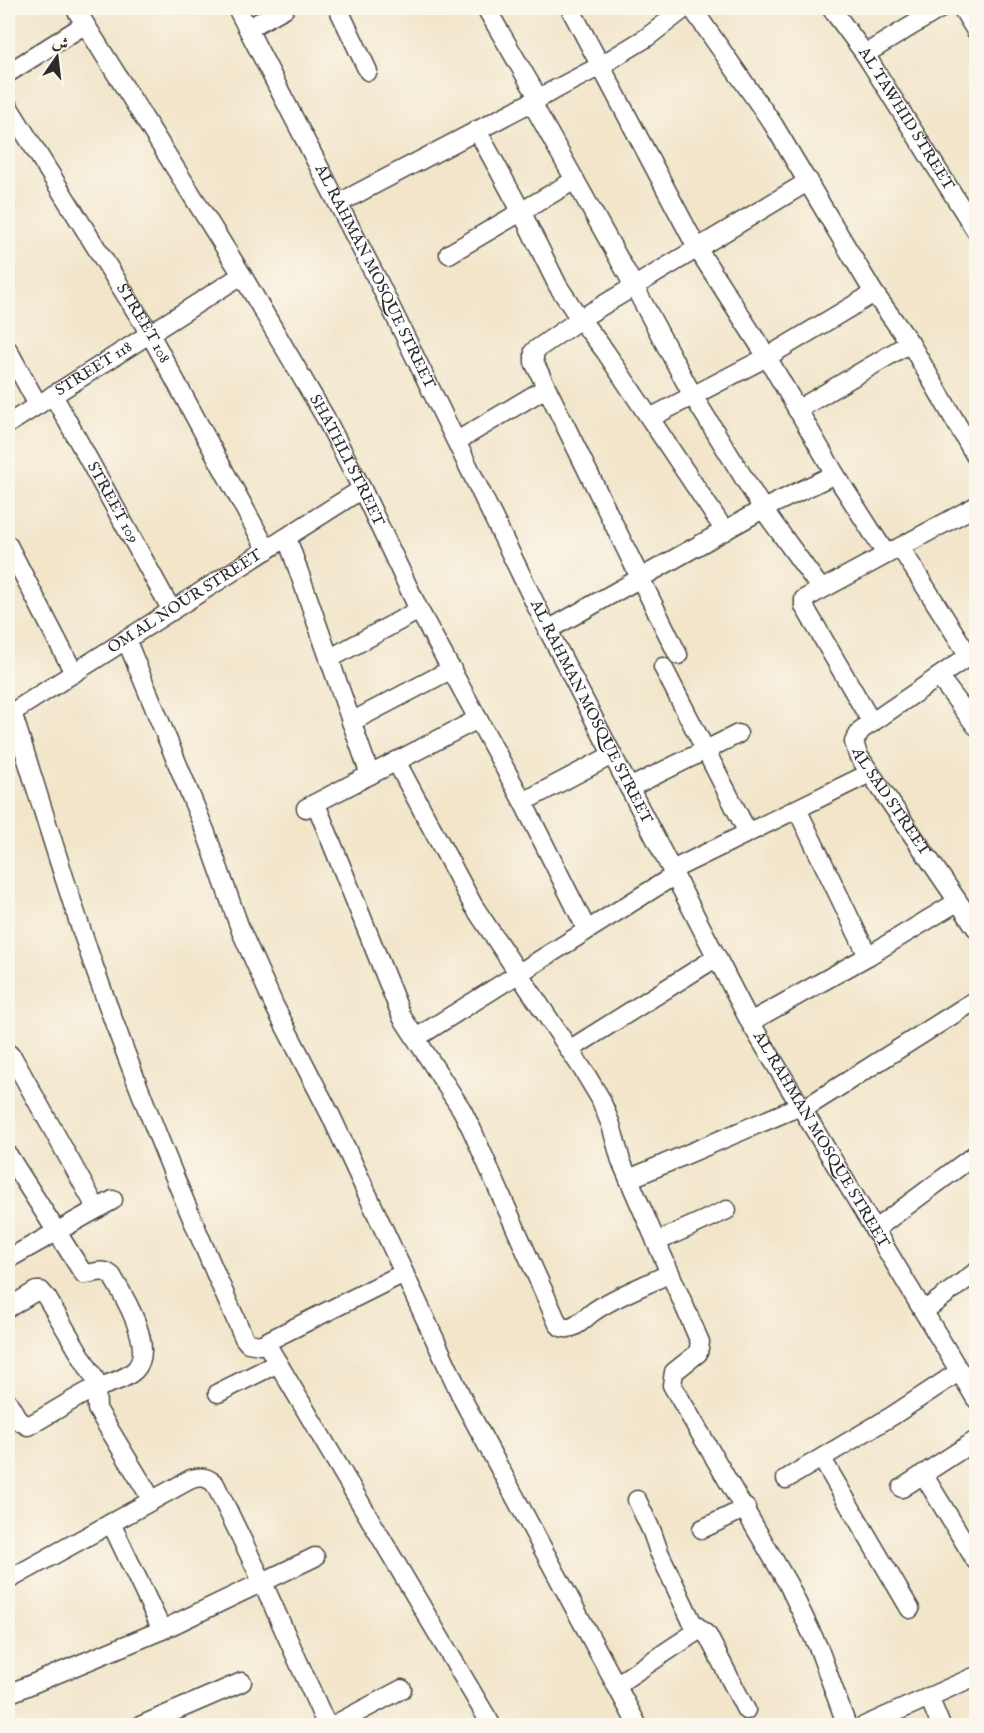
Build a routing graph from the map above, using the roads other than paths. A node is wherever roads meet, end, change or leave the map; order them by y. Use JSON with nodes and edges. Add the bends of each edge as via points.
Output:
{"nodes":[{"id":1,"x":75,"y":8,"type":"edge"},
{"id":2,"x":237,"y":8,"type":"edge"},
{"id":3,"x":285,"y":8,"type":"edge"},
{"id":4,"x":338,"y":8,"type":"edge"},
{"id":5,"x":486,"y":8,"type":"edge"},
{"id":6,"x":570,"y":8,"type":"edge"},
{"id":7,"x":685,"y":8,"type":"edge"},
{"id":8,"x":692,"y":8,"type":"edge"},
{"id":9,"x":831,"y":8,"type":"edge"},
{"id":10,"x":941,"y":8,"type":"edge"},
{"id":11,"x":962,"y":8,"type":"edge"},
{"id":12,"x":84,"y":24,"type":"junction"},
{"id":13,"x":249,"y":28,"type":"junction"},
{"id":14,"x":976,"y":30,"type":"edge"},
{"id":15,"x":864,"y":54,"type":"junction"},
{"id":16,"x":600,"y":66,"type":"junction"},
{"id":17,"x":368,"y":70,"type":"dead end"},
{"id":18,"x":8,"y":73,"type":"edge"},
{"id":19,"x":535,"y":101,"type":"junction"},
{"id":20,"x":8,"y":106,"type":"edge"},
{"id":21,"x":477,"y":130,"type":"junction"},
{"id":22,"x":575,"y":180,"type":"junction"},
{"id":23,"x":809,"y":181,"type":"junction"},
{"id":24,"x":339,"y":203,"type":"junction"},
{"id":25,"x":521,"y":211,"type":"junction"},
{"id":26,"x":976,"y":231,"type":"edge"},
{"id":27,"x":697,"y":248,"type":"junction"},
{"id":28,"x":449,"y":254,"type":"dead end"},
{"id":29,"x":242,"y":275,"type":"junction"},
{"id":30,"x":634,"y":286,"type":"junction"},
{"id":31,"x":874,"y":293,"type":"junction"},
{"id":32,"x":580,"y":319,"type":"junction"},
{"id":33,"x":150,"y":333,"type":"junction"},
{"id":34,"x":909,"y":343,"type":"junction"},
{"id":35,"x":8,"y":350,"type":"edge"},
{"id":36,"x":767,"y":357,"type":"junction"},
{"id":37,"x":546,"y":388,"type":"junction"},
{"id":38,"x":693,"y":396,"type":"junction"},
{"id":39,"x":46,"y":400,"type":"junction"},
{"id":40,"x":797,"y":410,"type":"junction"},
{"id":41,"x":650,"y":418,"type":"junction"},
{"id":42,"x":8,"y":424,"type":"edge"},
{"id":43,"x":457,"y":441,"type":"junction"},
{"id":44,"x":976,"y":457,"type":"edge"},
{"id":45,"x":835,"y":474,"type":"junction"},
{"id":46,"x":362,"y":489,"type":"junction"},
{"id":47,"x":976,"y":506,"type":"edge"},
{"id":48,"x":764,"y":509,"type":"junction"},
{"id":49,"x":725,"y":531,"type":"junction"},
{"id":50,"x":286,"y":538,"type":"junction"},
{"id":51,"x":8,"y":545,"type":"edge"},
{"id":52,"x":267,"y":550,"type":"junction"},
{"id":53,"x":893,"y":550,"type":"junction"},
{"id":54,"x":640,"y":578,"type":"junction"},
{"id":55,"x":821,"y":589,"type":"junction"},
{"id":56,"x":172,"y":610,"type":"junction"},
{"id":57,"x":419,"y":610,"type":"junction"},
{"id":58,"x":548,"y":630,"type":"junction"},
{"id":59,"x":126,"y":639,"type":"junction"},
{"id":60,"x":973,"y":654,"type":"edge"},
{"id":61,"x":678,"y":655,"type":"dead end"},
{"id":62,"x":329,"y":659,"type":"junction"},
{"id":63,"x":663,"y":667,"type":"dead end"},
{"id":64,"x":452,"y":669,"type":"junction"},
{"id":65,"x":74,"y":673,"type":"junction"},
{"id":66,"x":939,"y":677,"type":"junction"},
{"id":67,"x":10,"y":714,"type":"edge"},
{"id":68,"x":478,"y":719,"type":"junction"},
{"id":69,"x":351,"y":722,"type":"junction"},
{"id":70,"x":872,"y":723,"type":"junction"},
{"id":71,"x":976,"y":726,"type":"edge"},
{"id":72,"x":738,"y":734,"type":"dead end"},
{"id":73,"x":705,"y":750,"type":"junction"},
{"id":74,"x":612,"y":755,"type":"junction"},
{"id":75,"x":396,"y":762,"type":"junction"},
{"id":76,"x":870,"y":773,"type":"junction"},
{"id":77,"x":370,"y":775,"type":"junction"},
{"id":78,"x":629,"y":788,"type":"junction"},
{"id":79,"x":523,"y":802,"type":"junction"},
{"id":80,"x":796,"y":809,"type":"junction"},
{"id":81,"x":748,"y":833,"type":"junction"},
{"id":82,"x":673,"y":872,"type":"junction"},
{"id":83,"x":957,"y":902,"type":"junction"},
{"id":84,"x":976,"y":928,"type":"edge"},
{"id":85,"x":587,"y":930,"type":"junction"},
{"id":86,"x":868,"y":956,"type":"junction"},
{"id":87,"x":717,"y":957,"type":"junction"},
{"id":88,"x":518,"y":974,"type":"junction"},
{"id":89,"x":976,"y":1000,"type":"edge"},
{"id":90,"x":750,"y":1022,"type":"junction"},
{"id":91,"x":416,"y":1038,"type":"junction"},
{"id":92,"x":569,"y":1050,"type":"junction"},
{"id":93,"x":8,"y":1053,"type":"edge"},
{"id":94,"x":801,"y":1108,"type":"junction"},
{"id":95,"x":976,"y":1154,"type":"edge"},
{"id":96,"x":8,"y":1159,"type":"edge"},
{"id":97,"x":629,"y":1179,"type":"junction"},
{"id":98,"x":727,"y":1210,"type":"dead end"},
{"id":99,"x":874,"y":1230,"type":"junction"},
{"id":100,"x":56,"y":1232,"type":"junction"},
{"id":101,"x":656,"y":1242,"type":"junction"},
{"id":102,"x":8,"y":1259,"type":"edge"},
{"id":103,"x":976,"y":1272,"type":"edge"},
{"id":104,"x":670,"y":1273,"type":"junction"},
{"id":105,"x":404,"y":1274,"type":"junction"},
{"id":106,"x":8,"y":1308,"type":"edge"},
{"id":107,"x":924,"y":1311,"type":"junction"},
{"id":108,"x":266,"y":1343,"type":"junction"},
{"id":109,"x":278,"y":1363,"type":"junction"},
{"id":110,"x":960,"y":1371,"type":"junction"},
{"id":111,"x":98,"y":1388,"type":"junction"},
{"id":112,"x":218,"y":1393,"type":"dead end"},
{"id":113,"x":976,"y":1399,"type":"edge"},
{"id":114,"x":8,"y":1402,"type":"edge"},
{"id":115,"x":976,"y":1440,"type":"edge"},
{"id":116,"x":822,"y":1459,"type":"junction"},
{"id":117,"x":923,"y":1474,"type":"junction"},
{"id":118,"x":786,"y":1479,"type":"dead end"},
{"id":119,"x":902,"y":1488,"type":"dead end"},
{"id":120,"x":152,"y":1500,"type":"junction"},
{"id":121,"x":637,"y":1500,"type":"dead end"},
{"id":122,"x":746,"y":1508,"type":"junction"},
{"id":123,"x":111,"y":1523,"type":"junction"},
{"id":124,"x":702,"y":1529,"type":"dead end"},
{"id":125,"x":315,"y":1557,"type":"dead end"},
{"id":126,"x":976,"y":1561,"type":"edge"},
{"id":127,"x":8,"y":1580,"type":"edge"},
{"id":128,"x":263,"y":1583,"type":"junction"},
{"id":129,"x":910,"y":1609,"type":"dead end"},
{"id":130,"x":162,"y":1630,"type":"junction"},
{"id":131,"x":699,"y":1630,"type":"junction"},
{"id":132,"x":976,"y":1676,"type":"edge"},
{"id":133,"x":242,"y":1682,"type":"dead end"},
{"id":134,"x":616,"y":1685,"type":"junction"},
{"id":135,"x":402,"y":1689,"type":"dead end"},
{"id":136,"x":8,"y":1694,"type":"edge"},
{"id":137,"x":928,"y":1697,"type":"junction"},
{"id":138,"x":746,"y":1710,"type":"dead end"},
{"id":139,"x":140,"y":1725,"type":"edge"},
{"id":140,"x":329,"y":1725,"type":"edge"},
{"id":141,"x":492,"y":1725,"type":"edge"},
{"id":142,"x":638,"y":1725,"type":"edge"},
{"id":143,"x":847,"y":1725,"type":"edge"},
{"id":144,"x":864,"y":1725,"type":"edge"},
{"id":145,"x":941,"y":1725,"type":"edge"}],
"edges":[{"from":1,"to":12,"type":"street","name":"SHATHLI STREET"},
{"from":2,"to":13,"type":"street","name":"AL RAHMAN MOSQUE STREET"},
{"from":3,"to":13,"type":"street"},
{"from":4,"to":17,"type":"street"},
{"from":5,"to":19,"type":"street"},
{"from":6,"to":16,"type":"street"},
{"from":7,"to":16,"type":"street"},
{"from":8,"to":23,"type":"street"},
{"from":9,"to":15,"type":"street","name":"AL TAWHID STREET"},
{"from":10,"to":15,"type":"street"},
{"from":11,"to":14,"type":"street"},
{"from":12,"to":18,"type":"street"},
{"from":12,"to":29,"type":"street","name":"SHATHLI STREET"},
{"from":13,"to":24,"type":"street","name":"AL RAHMAN MOSQUE STREET"},
{"from":15,"to":26,"type":"street","name":"AL TAWHID STREET"},
{"from":16,"to":19,"type":"street"},
{"from":16,"to":27,"type":"street"},
{"from":19,"to":21,"type":"street"},
{"from":19,"to":22,"type":"street"},
{"from":20,"to":33,"type":"street","name":"STREET 108"},
{"from":21,"to":24,"type":"street"},
{"from":21,"to":25,"type":"street"},
{"from":22,"to":25,"type":"street"},
{"from":22,"to":30,"type":"street"},
{"from":23,"to":27,"type":"street"},
{"from":23,"to":31,"type":"street"},
{"from":24,"to":43,"type":"street","name":"AL RAHMAN MOSQUE STREET"},
{"from":25,"to":28,"type":"street"},
{"from":25,"to":32,"type":"street","via":[[553,278]]},
{"from":27,"to":30,"type":"street"},
{"from":27,"to":36,"type":"street"},
{"from":29,"to":33,"type":"street","name":"STREET 118"},
{"from":29,"to":46,"type":"street","name":"SHATHLI STREET"},
{"from":30,"to":32,"type":"street"},
{"from":30,"to":38,"type":"street"},
{"from":31,"to":34,"type":"street"},
{"from":31,"to":36,"type":"street"},
{"from":32,"to":37,"type":"street","via":[[534,351],[534,362]]},
{"from":32,"to":41,"type":"street"},
{"from":33,"to":39,"type":"street","name":"STREET 118"},
{"from":33,"to":52,"type":"street","name":"STREET 108"},
{"from":34,"to":40,"type":"street"},
{"from":34,"to":44,"type":"street"},
{"from":35,"to":39,"type":"street","name":"STREET 109"},
{"from":36,"to":38,"type":"street"},
{"from":36,"to":40,"type":"street"},
{"from":37,"to":43,"type":"street"},
{"from":37,"to":54,"type":"street"},
{"from":38,"to":41,"type":"street"},
{"from":38,"to":48,"type":"street"},
{"from":39,"to":42,"type":"street","name":"STREET 118"},
{"from":39,"to":56,"type":"street","name":"STREET 109"},
{"from":40,"to":45,"type":"street"},
{"from":41,"to":49,"type":"street"},
{"from":43,"to":58,"type":"street","name":"AL RAHMAN MOSQUE STREET"},
{"from":45,"to":48,"type":"street"},
{"from":45,"to":53,"type":"street"},
{"from":46,"to":50,"type":"street","name":"OM AL NOUR STREET"},
{"from":46,"to":57,"type":"street","name":"SHATHLI STREET"},
{"from":47,"to":53,"type":"street"},
{"from":48,"to":49,"type":"street"},
{"from":48,"to":55,"type":"street"},
{"from":49,"to":54,"type":"street"},
{"from":50,"to":52,"type":"street","name":"OM AL NOUR STREET"},
{"from":50,"to":62,"type":"street"},
{"from":51,"to":65,"type":"street"},
{"from":52,"to":56,"type":"street","name":"OM AL NOUR STREET"},
{"from":53,"to":55,"type":"street"},
{"from":53,"to":60,"type":"street"},
{"from":54,"to":58,"type":"street"},
{"from":54,"to":61,"type":"street"},
{"from":55,"to":70,"type":"street","via":[[804,599],[804,606]]},
{"from":56,"to":59,"type":"street","name":"OM AL NOUR STREET"},
{"from":57,"to":62,"type":"street"},
{"from":57,"to":64,"type":"street","name":"SHATHLI STREET"},
{"from":58,"to":74,"type":"street","name":"AL RAHMAN MOSQUE STREET"},
{"from":59,"to":65,"type":"street","name":"OM AL NOUR STREET"},
{"from":59,"to":105,"type":"street","via":[[206,833],[241,931]]},
{"from":60,"to":66,"type":"street","name":"AL SAD STREET"},
{"from":62,"to":69,"type":"street"},
{"from":63,"to":73,"type":"street"},
{"from":64,"to":68,"type":"street","name":"SHATHLI STREET"},
{"from":64,"to":69,"type":"street"},
{"from":65,"to":67,"type":"street","name":"OM AL NOUR STREET"},
{"from":66,"to":70,"type":"street","name":"AL SAD STREET"},
{"from":66,"to":71,"type":"street"},
{"from":67,"to":108,"type":"street","via":[[82,930],[202,1244],[244,1338],[254,1346]]},
{"from":68,"to":75,"type":"street"},
{"from":68,"to":79,"type":"street","name":"SHATHLI STREET"},
{"from":69,"to":77,"type":"street"},
{"from":70,"to":76,"type":"street","name":"AL SAD STREET","via":[[861,730],[855,742]]},
{"from":72,"to":73,"type":"street"},
{"from":73,"to":78,"type":"street"},
{"from":73,"to":81,"type":"street"},
{"from":74,"to":78,"type":"street","name":"AL RAHMAN MOSQUE STREET"},
{"from":74,"to":79,"type":"street"},
{"from":75,"to":77,"type":"street"},
{"from":75,"to":88,"type":"street","via":[[473,905]]},
{"from":76,"to":80,"type":"street"},
{"from":76,"to":83,"type":"street","name":"AL SAD STREET"},
{"from":77,"to":91,"type":"street","via":[[311,806],[402,1017]]},
{"from":78,"to":82,"type":"street","name":"AL RAHMAN MOSQUE STREET"},
{"from":79,"to":85,"type":"street","name":"SHATHLI STREET"},
{"from":80,"to":81,"type":"street"},
{"from":80,"to":86,"type":"street"},
{"from":81,"to":82,"type":"street"},
{"from":82,"to":85,"type":"street"},
{"from":82,"to":87,"type":"street","name":"AL RAHMAN MOSQUE STREET"},
{"from":83,"to":84,"type":"street","name":"AL SAD STREET"},
{"from":83,"to":86,"type":"street"},
{"from":85,"to":88,"type":"street"},
{"from":86,"to":90,"type":"street"},
{"from":87,"to":90,"type":"street","name":"AL RAHMAN MOSQUE STREET"},
{"from":87,"to":92,"type":"street"},
{"from":88,"to":91,"type":"street"},
{"from":88,"to":92,"type":"street"},
{"from":89,"to":94,"type":"street"},
{"from":90,"to":94,"type":"street","name":"AL RAHMAN MOSQUE STREET"},
{"from":91,"to":104,"type":"street","via":[[462,1110],[561,1327],[578,1324],[601,1307]]},
{"from":92,"to":97,"type":"street","via":[[600,1098]]},
{"from":93,"to":100,"type":"street","via":[[105,1205]]},
{"from":94,"to":97,"type":"street"},
{"from":94,"to":99,"type":"street","name":"AL RAHMAN MOSQUE STREET"},
{"from":95,"to":99,"type":"street"},
{"from":96,"to":100,"type":"street"},
{"from":97,"to":101,"type":"street"},
{"from":98,"to":101,"type":"street"},
{"from":99,"to":107,"type":"street","name":"AL RAHMAN MOSQUE STREET"},
{"from":100,"to":102,"type":"street"},
{"from":100,"to":111,"type":"street","via":[[84,1274],[101,1270],[112,1276],[135,1317],[140,1360],[135,1369]]},
{"from":101,"to":104,"type":"street"},
{"from":103,"to":107,"type":"street"},
{"from":104,"to":122,"type":"street","via":[[700,1342],[698,1353],[674,1372],[672,1385]]},
{"from":105,"to":108,"type":"street"},
{"from":105,"to":134,"type":"street","via":[[464,1402]]},
{"from":106,"to":111,"type":"street","via":[[36,1291],[44,1294]]},
{"from":107,"to":110,"type":"street","name":"AL RAHMAN MOSQUE STREET"},
{"from":108,"to":109,"type":"street"},
{"from":109,"to":112,"type":"street"},
{"from":109,"to":141,"type":"street"},
{"from":110,"to":113,"type":"street","name":"AL RAHMAN MOSQUE STREET"},
{"from":110,"to":116,"type":"street"},
{"from":111,"to":114,"type":"street","via":[[28,1426],[19,1421]]},
{"from":111,"to":120,"type":"street","via":[[97,1409]]},
{"from":115,"to":117,"type":"street"},
{"from":116,"to":118,"type":"street"},
{"from":116,"to":129,"type":"street"},
{"from":117,"to":119,"type":"street"},
{"from":117,"to":126,"type":"street"},
{"from":120,"to":123,"type":"street"},
{"from":120,"to":128,"type":"street","via":[[191,1479],[209,1479],[215,1484]]},
{"from":121,"to":131,"type":"street","via":[[658,1552]]},
{"from":122,"to":124,"type":"street"},
{"from":122,"to":143,"type":"street","via":[[803,1614]]},
{"from":123,"to":127,"type":"street"},
{"from":123,"to":130,"type":"street"},
{"from":125,"to":128,"type":"street"},
{"from":128,"to":130,"type":"street"},
{"from":128,"to":140,"type":"street"},
{"from":130,"to":136,"type":"street"},
{"from":131,"to":134,"type":"street"},
{"from":131,"to":138,"type":"street","via":[[708,1636]]},
{"from":132,"to":137,"type":"street"},
{"from":133,"to":139,"type":"street"},
{"from":134,"to":142,"type":"street"},
{"from":135,"to":140,"type":"street"},
{"from":137,"to":144,"type":"street"},
{"from":137,"to":145,"type":"street"}]}
